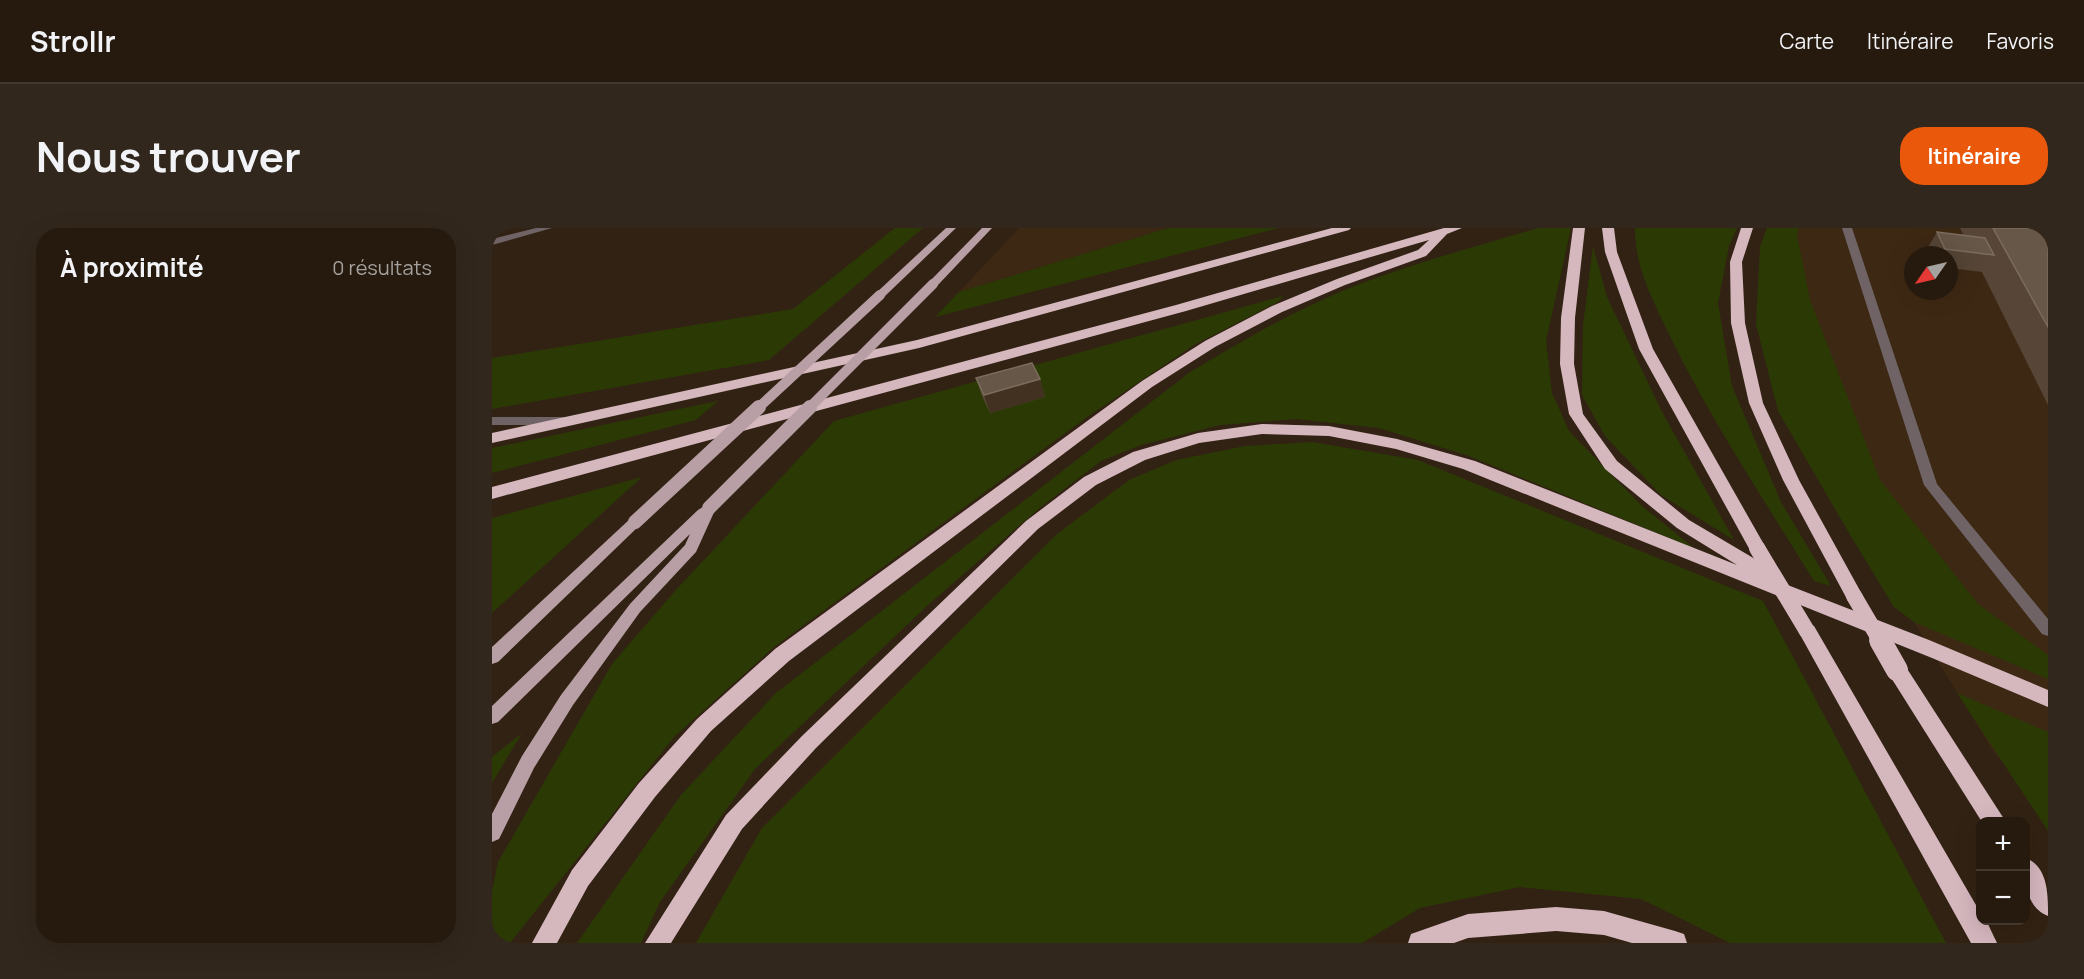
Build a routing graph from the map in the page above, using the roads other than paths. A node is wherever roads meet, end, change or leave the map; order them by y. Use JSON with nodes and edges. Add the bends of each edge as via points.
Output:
{"nodes":[{"id":1,"x":547,"y":228,"type":"edge"},
{"id":2,"x":951,"y":228,"type":"edge"},
{"id":3,"x":987,"y":228,"type":"edge"},
{"id":4,"x":1345,"y":228,"type":"edge"},
{"id":5,"x":1579,"y":228,"type":"edge"},
{"id":6,"x":1608,"y":228,"type":"edge"},
{"id":7,"x":1747,"y":228,"type":"edge"},
{"id":8,"x":1847,"y":228,"type":"edge"},
{"id":9,"x":1449,"y":230,"type":"edge"},
{"id":10,"x":492,"y":242,"type":"edge"},
{"id":11,"x":492,"y":421,"type":"edge"},
{"id":12,"x":575,"y":421,"type":"junction"},
{"id":13,"x":492,"y":438,"type":"edge"},
{"id":14,"x":492,"y":493,"type":"edge"},
{"id":15,"x":709,"y":508,"type":"junction"},
{"id":16,"x":2048,"y":630,"type":"edge"},
{"id":17,"x":1932,"y":650,"type":"junction"},
{"id":18,"x":492,"y":657,"type":"edge"},
{"id":19,"x":2048,"y":699,"type":"edge"},
{"id":20,"x":492,"y":717,"type":"edge"},
{"id":21,"x":1992,"y":817,"type":"edge"},
{"id":22,"x":492,"y":833,"type":"edge"},
{"id":23,"x":2026,"y":871,"type":"edge"},
{"id":24,"x":2048,"y":904,"type":"edge"},
{"id":25,"x":544,"y":943,"type":"edge"},
{"id":26,"x":657,"y":943,"type":"edge"},
{"id":27,"x":1420,"y":943,"type":"edge"},
{"id":28,"x":1675,"y":943,"type":"edge"},
{"id":29,"x":1985,"y":943,"type":"edge"}],
"edges":[{"from":1,"to":10,"type":"street"},
{"from":2,"to":18,"type":"main road","bridge":true},
{"from":3,"to":15,"type":"main road","bridge":true},
{"from":4,"to":12,"type":"highway","via":[[919,344]]},
{"from":5,"to":17,"type":"highway","via":[[1568,318],[1567,364],[1576,414],[1611,465],[1683,524],[1777,580]]},
{"from":6,"to":29,"type":"highway","bridge":true,"via":[[1611,252],[1646,349],[1756,548]]},
{"from":7,"to":21,"type":"highway","bridge":true,"via":[[1736,262],[1738,323],[1756,404],[1791,480],[1854,596]]},
{"from":8,"to":16,"type":"street","via":[[1931,485]]},
{"from":9,"to":14,"type":"highway","via":[[1181,308]]},
{"from":9,"to":25,"type":"highway","via":[[1422,253],[1277,309],[1210,344],[1138,391],[782,655],[704,725],[647,790],[580,878]]},
{"from":11,"to":12,"type":"street"},
{"from":12,"to":13,"type":"highway"},
{"from":15,"to":20,"type":"main road"},
{"from":15,"to":22,"type":"main road","via":[[691,548],[635,608],[567,700],[528,762]]},
{"from":17,"to":19,"type":"highway"},
{"from":17,"to":26,"type":"highway","via":[[1489,473],[1397,444],[1329,431],[1262,429],[1198,438],[1139,456],[1089,481],[1032,525],[809,742],[734,822]]},
{"from":23,"to":24,"type":"highway"},
{"from":27,"to":28,"type":"highway","via":[[1468,926],[1556,919],[1604,923]]}]}
